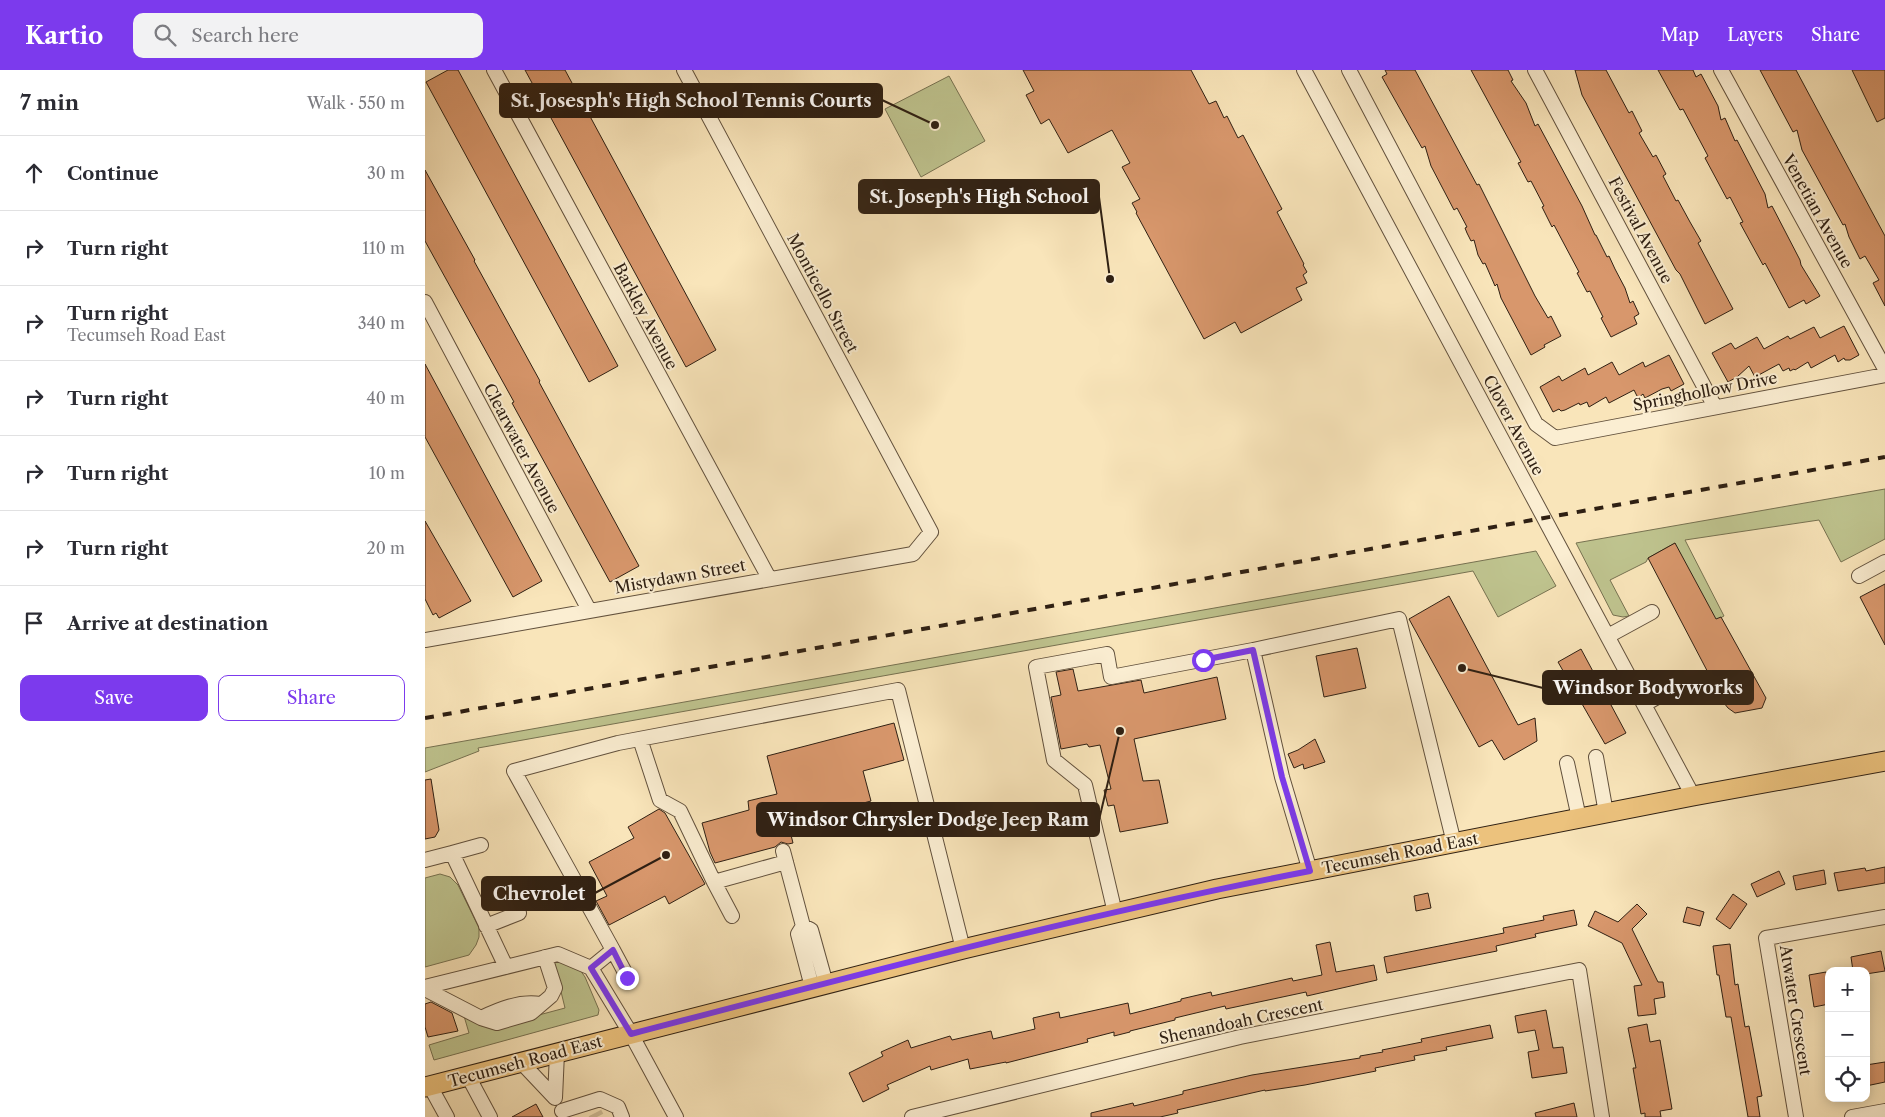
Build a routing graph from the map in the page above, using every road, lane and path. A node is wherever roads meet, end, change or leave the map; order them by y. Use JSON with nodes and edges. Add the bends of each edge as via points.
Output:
{"nodes":[{"id":1,"x":494,"y":70,"type":"edge"},
{"id":2,"x":684,"y":70,"type":"edge"},
{"id":3,"x":1304,"y":70,"type":"edge"},
{"id":4,"x":1349,"y":70,"type":"edge"},
{"id":5,"x":1535,"y":70,"type":"edge"},
{"id":6,"x":1721,"y":70,"type":"edge"},
{"id":7,"x":425,"y":302,"type":"edge"},
{"id":8,"x":1885,"y":369,"type":"edge"},
{"id":9,"x":1885,"y":375,"type":"edge"},
{"id":10,"x":1715,"y":407,"type":"junction"},
{"id":11,"x":1536,"y":424,"type":"joint"},
{"id":12,"x":931,"y":532,"type":"joint"},
{"id":13,"x":1885,"y":562,"type":"edge"},
{"id":14,"x":1859,"y":576,"type":"dead end"},
{"id":15,"x":769,"y":578,"type":"junction"},
{"id":16,"x":589,"y":610,"type":"junction"},
{"id":17,"x":1652,"y":612,"type":"dead end"},
{"id":18,"x":1608,"y":636,"type":"junction"},
{"id":19,"x":425,"y":640,"type":"edge"},
{"id":20,"x":1253,"y":650,"type":"junction"},
{"id":21,"x":1689,"y":679,"type":"dead end"},
{"id":22,"x":1645,"y":704,"type":"junction"},
{"id":23,"x":640,"y":739,"type":"junction"},
{"id":24,"x":1596,"y":757,"type":"dead end"},
{"id":25,"x":1885,"y":761,"type":"edge"},
{"id":26,"x":1567,"y":763,"type":"dead end"},
{"id":27,"x":1693,"y":796,"type":"junction"},
{"id":28,"x":1606,"y":813,"type":"junction"},
{"id":29,"x":1579,"y":818,"type":"junction"},
{"id":30,"x":1454,"y":842,"type":"junction"},
{"id":31,"x":481,"y":845,"type":"dead end"},
{"id":32,"x":451,"y":853,"type":"junction"},
{"id":33,"x":425,"y":860,"type":"edge"},
{"id":34,"x":1310,"y":871,"type":"junction"},
{"id":35,"x":714,"y":882,"type":"junction"},
{"id":36,"x":519,"y":913,"type":"dead end"},
{"id":37,"x":1115,"y":913,"type":"junction"},
{"id":38,"x":732,"y":916,"type":"dead end"},
{"id":39,"x":1885,"y":917,"type":"edge"},
{"id":40,"x":487,"y":926,"type":"junction"},
{"id":41,"x":963,"y":949,"type":"junction"},
{"id":42,"x":613,"y":950,"type":"junction"},
{"id":43,"x":545,"y":957,"type":"junction"},
{"id":44,"x":506,"y":967,"type":"junction"},
{"id":45,"x":591,"y":968,"type":"junction"},
{"id":46,"x":627,"y":978,"type":"dead end"},
{"id":47,"x":819,"y":986,"type":"junction"},
{"id":48,"x":425,"y":988,"type":"edge"},
{"id":49,"x":631,"y":1034,"type":"junction"},
{"id":50,"x":557,"y":1053,"type":"junction"},
{"id":51,"x":521,"y":1062,"type":"junction"},
{"id":52,"x":468,"y":1076,"type":"junction"},
{"id":53,"x":427,"y":1087,"type":"edge"},
{"id":54,"x":555,"y":1097,"type":"junction"},
{"id":55,"x":1885,"y":1111,"type":"edge"},
{"id":56,"x":563,"y":1114,"type":"edge"},
{"id":57,"x":447,"y":1117,"type":"edge"},
{"id":58,"x":490,"y":1117,"type":"edge"},
{"id":59,"x":622,"y":1117,"type":"edge"},
{"id":60,"x":676,"y":1117,"type":"edge"},
{"id":61,"x":912,"y":1117,"type":"edge"},
{"id":62,"x":1602,"y":1117,"type":"edge"},
{"id":63,"x":1796,"y":1117,"type":"edge"},
{"id":64,"x":1852,"y":1117,"type":"edge"}],
"edges":[{"from":1,"to":15,"type":"street","name":"Barkley Avenue"},
{"from":2,"to":12,"type":"street","name":"Monticello Street"},
{"from":3,"to":18,"type":"street","name":"Clover Avenue"},
{"from":4,"to":11,"type":"street","name":"Clover Avenue"},
{"from":5,"to":10,"type":"street","name":"Festival Avenue"},
{"from":6,"to":8,"type":"street","name":"Venetian Avenue"},
{"from":7,"to":16,"type":"street","name":"Clearwater Avenue"},
{"from":9,"to":10,"type":"street","name":"Springhollow Drive"},
{"from":10,"to":11,"type":"street","name":"Springhollow Drive","via":[[1555,438]]},
{"from":12,"to":15,"type":"street","name":"Mistydawn Street","via":[[913,554]]},
{"from":13,"to":14,"type":"street"},
{"from":15,"to":16,"type":"street","name":"Mistydawn Street"},
{"from":16,"to":19,"type":"street","name":"Mistydawn Street"},
{"from":17,"to":18,"type":"street"},
{"from":18,"to":22,"type":"street","name":"Clover Avenue"},
{"from":20,"to":30,"type":"street","via":[[1399,619]]},
{"from":20,"to":34,"type":"street","via":[[1282,777]]},
{"from":20,"to":37,"type":"street","via":[[1111,677],[1107,654],[1035,667],[1054,760],[1085,785]]},
{"from":21,"to":22,"type":"street"},
{"from":22,"to":27,"type":"street","name":"Clover Avenue"},
{"from":23,"to":35,"type":"street","via":[[660,800],[680,812]]},
{"from":23,"to":41,"type":"street","via":[[898,690]]},
{"from":23,"to":42,"type":"street","via":[[514,771]]},
{"from":24,"to":28,"type":"street"},
{"from":25,"to":27,"type":"main road","name":"Tecumseh Road East"},
{"from":26,"to":29,"type":"street"},
{"from":27,"to":28,"type":"main road","name":"Tecumseh Road East"},
{"from":28,"to":29,"type":"main road","name":"Tecumseh Road East"},
{"from":29,"to":30,"type":"main road","name":"Tecumseh Road East"},
{"from":30,"to":34,"type":"main road","name":"Tecumseh Road East"},
{"from":31,"to":32,"type":"street"},
{"from":32,"to":33,"type":"street"},
{"from":32,"to":40,"type":"street"},
{"from":34,"to":37,"type":"main road","name":"Tecumseh Road East"},
{"from":35,"to":38,"type":"street"},
{"from":35,"to":47,"type":"street","via":[[785,857],[803,926],[811,930]]},
{"from":36,"to":40,"type":"street"},
{"from":37,"to":41,"type":"main road","name":"Tecumseh Road East"},
{"from":39,"to":63,"type":"street","name":"Atwater Crescent","via":[[1767,938]]},
{"from":40,"to":44,"type":"street"},
{"from":41,"to":47,"type":"main road","name":"Tecumseh Road East"},
{"from":42,"to":45,"type":"street"},
{"from":42,"to":46,"type":"street"},
{"from":43,"to":44,"type":"street"},
{"from":43,"to":45,"type":"street","via":[[558,954]]},
{"from":43,"to":48,"type":"street","via":[[555,988],[551,996],[540,1004],[526,1002],[481,1018]]},
{"from":44,"to":48,"type":"street"},
{"from":45,"to":49,"type":"street"},
{"from":47,"to":49,"type":"main road","name":"Tecumseh Road East"},
{"from":49,"to":50,"type":"main road","name":"Tecumseh Road East"},
{"from":49,"to":60,"type":"street"},
{"from":50,"to":51,"type":"main road","name":"Tecumseh Road East"},
{"from":50,"to":54,"type":"street"},
{"from":51,"to":52,"type":"main road","name":"Tecumseh Road East"},
{"from":51,"to":54,"type":"street"},
{"from":52,"to":53,"type":"main road","name":"Tecumseh Road East"},
{"from":52,"to":58,"type":"street"},
{"from":53,"to":57,"type":"street"},
{"from":54,"to":56,"type":"street"},
{"from":55,"to":64,"type":"street"},
{"from":56,"to":59,"type":"street","via":[[592,1107],[600,1098],[618,1108]]},
{"from":61,"to":62,"type":"street","name":"Shenandoah Crescent","via":[[1240,1038],[1579,970]]}]}
